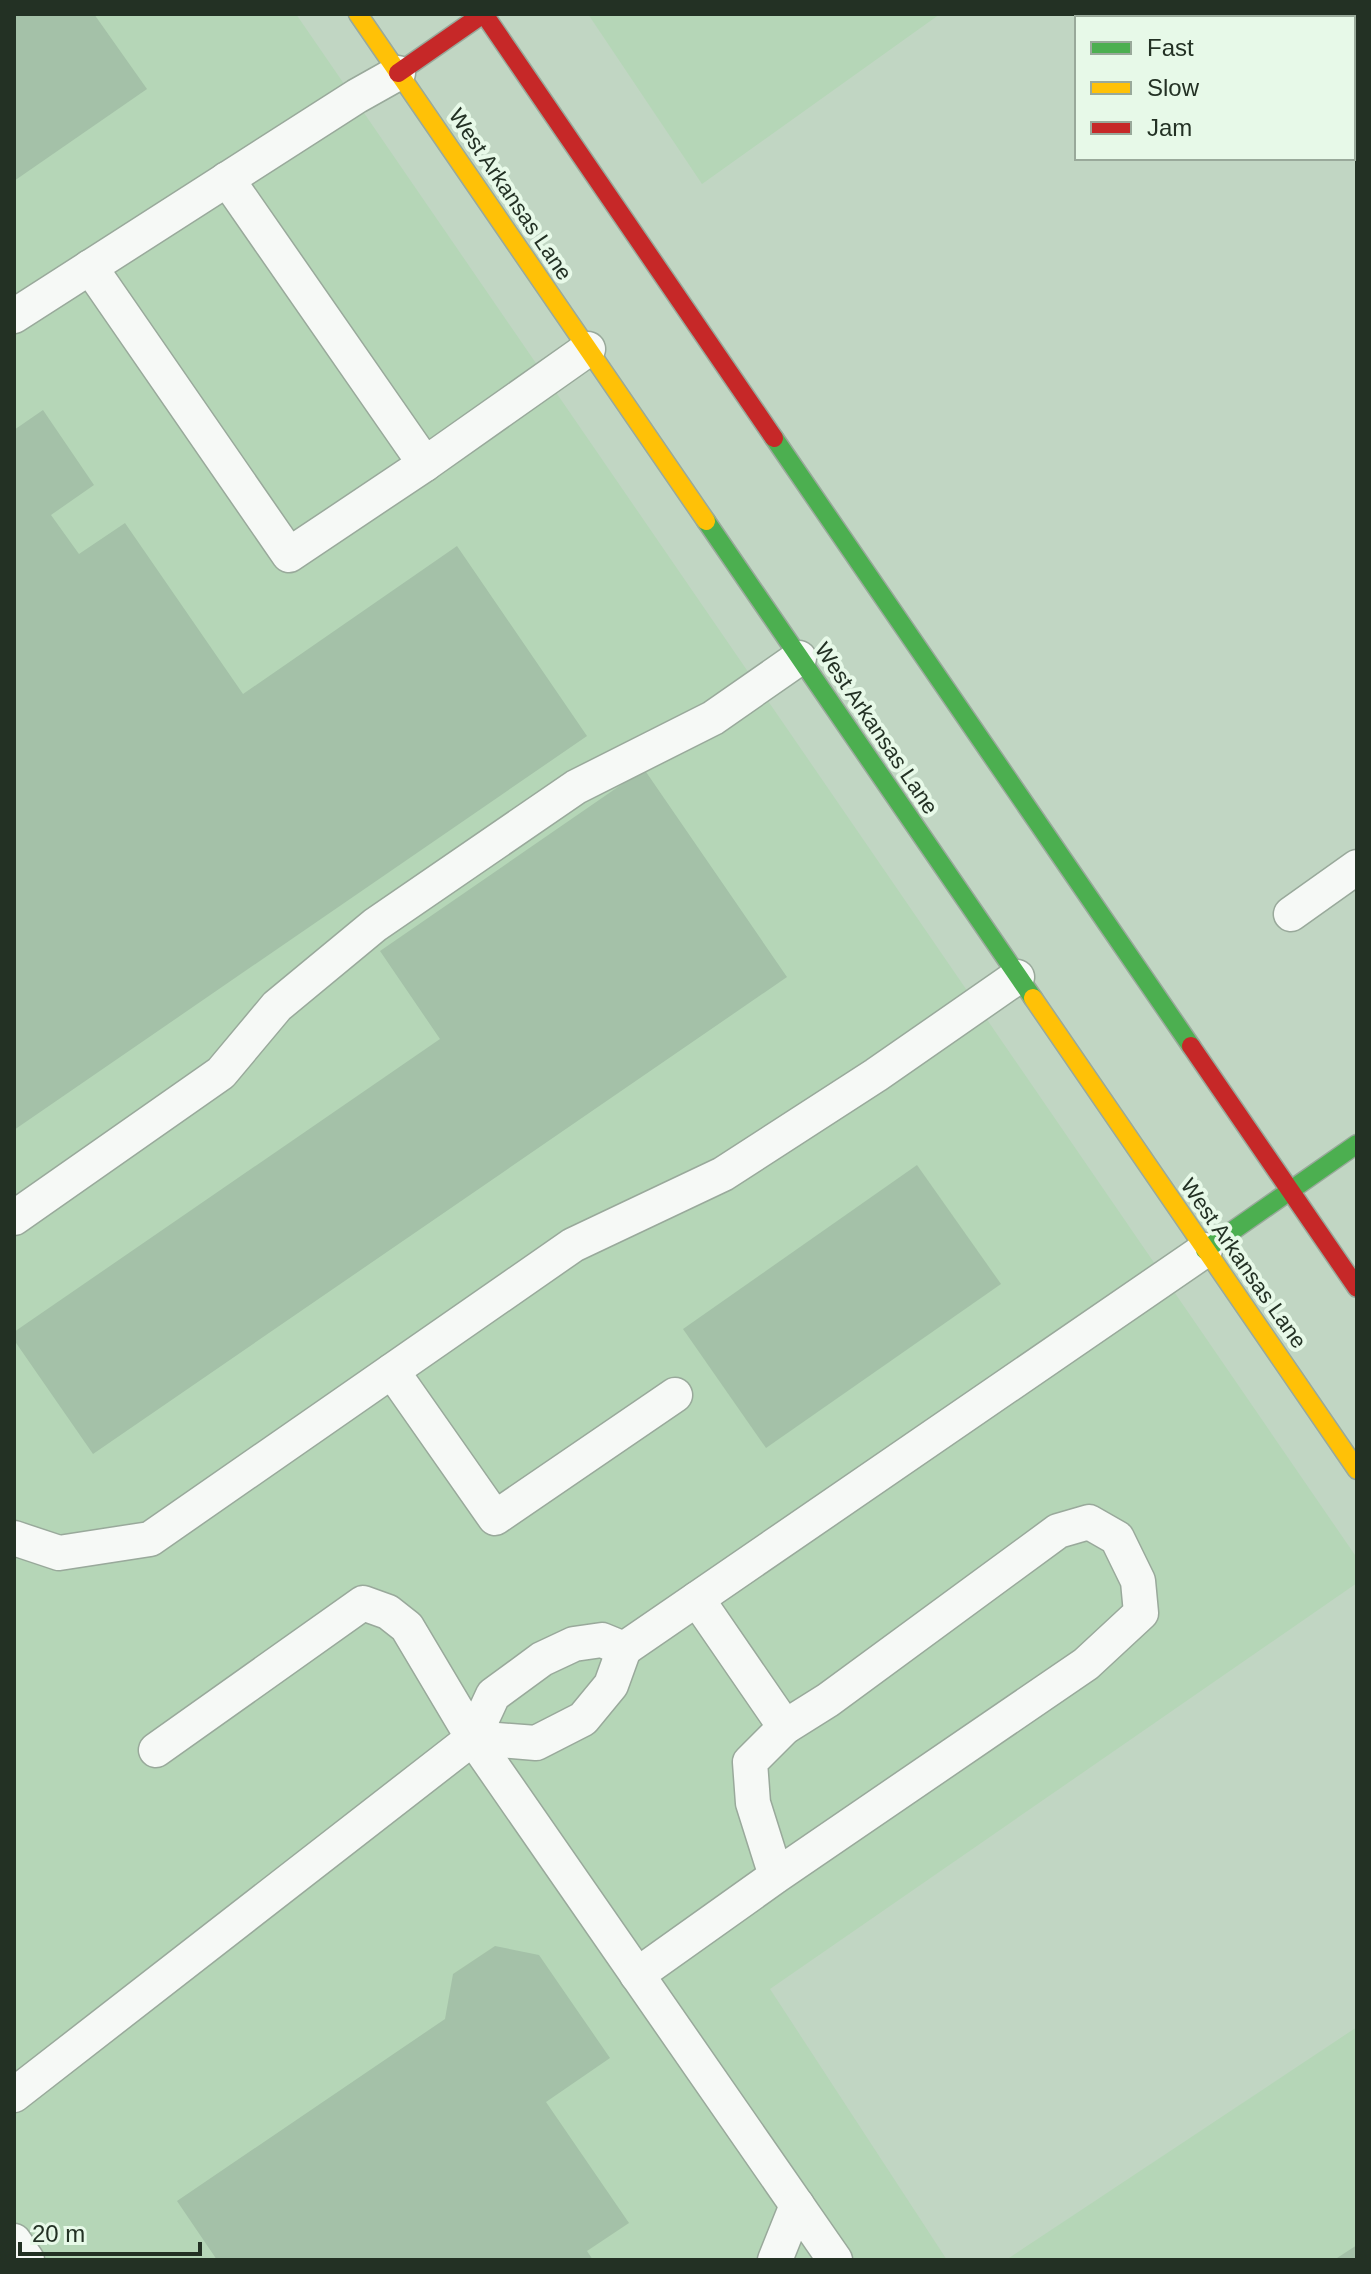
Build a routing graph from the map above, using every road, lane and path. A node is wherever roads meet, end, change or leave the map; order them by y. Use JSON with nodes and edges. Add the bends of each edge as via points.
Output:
{"nodes":[{"id":1,"x":358,"y":14,"type":"edge"},
{"id":2,"x":484,"y":14,"type":"edge"},
{"id":3,"x":398,"y":73,"type":"junction"},
{"id":4,"x":227,"y":179,"type":"junction"},
{"id":5,"x":90,"y":267,"type":"junction"},
{"id":6,"x":14,"y":316,"type":"edge"},
{"id":7,"x":588,"y":349,"type":"junction"},
{"id":8,"x":425,"y":464,"type":"junction"},
{"id":9,"x":799,"y":658,"type":"junction"},
{"id":10,"x":1357,"y":867,"type":"edge"},
{"id":11,"x":1291,"y":914,"type":"dead end"},
{"id":12,"x":1017,"y":977,"type":"junction"},
{"id":13,"x":1357,"y":1144,"type":"edge"},
{"id":14,"x":1290,"y":1191,"type":"junction"},
{"id":15,"x":14,"y":1218,"type":"edge"},
{"id":16,"x":1205,"y":1250,"type":"junction"},
{"id":17,"x":1357,"y":1288,"type":"edge"},
{"id":18,"x":392,"y":1371,"type":"junction"},
{"id":19,"x":675,"y":1395,"type":"dead end"},
{"id":20,"x":1357,"y":1470,"type":"edge"},
{"id":21,"x":14,"y":1538,"type":"edge"},
{"id":22,"x":697,"y":1599,"type":"junction"},
{"id":23,"x":624,"y":1649,"type":"junction"},
{"id":24,"x":785,"y":1727,"type":"junction"},
{"id":25,"x":473,"y":1738,"type":"junction"},
{"id":26,"x":156,"y":1750,"type":"dead end"},
{"id":27,"x":776,"y":1876,"type":"junction"},
{"id":28,"x":637,"y":1975,"type":"junction"},
{"id":29,"x":14,"y":2095,"type":"edge"},
{"id":30,"x":797,"y":2205,"type":"junction"},
{"id":31,"x":14,"y":2241,"type":"edge"},
{"id":32,"x":27,"y":2260,"type":"edge"},
{"id":33,"x":775,"y":2260,"type":"edge"},
{"id":34,"x":835,"y":2260,"type":"edge"}],
"edges":[{"from":1,"to":3,"type":"main road","name":"West Arkansas Lane"},
{"from":2,"to":3,"type":"main road"},
{"from":2,"to":14,"type":"main road"},
{"from":3,"to":4,"type":"lane"},
{"from":3,"to":7,"type":"main road","name":"West Arkansas Lane"},
{"from":4,"to":5,"type":"lane"},
{"from":4,"to":8,"type":"lane"},
{"from":5,"to":6,"type":"lane"},
{"from":5,"to":8,"type":"lane","via":[[289,555]]},
{"from":7,"to":8,"type":"lane"},
{"from":7,"to":9,"type":"main road","name":"West Arkansas Lane"},
{"from":9,"to":12,"type":"main road","name":"West Arkansas Lane"},
{"from":9,"to":15,"type":"lane","via":[[713,718],[576,787],[375,925],[277,1006],[221,1073]]},
{"from":10,"to":11,"type":"lane"},
{"from":12,"to":16,"type":"main road","name":"West Arkansas Lane"},
{"from":12,"to":18,"type":"lane","via":[[723,1174],[573,1245]]},
{"from":13,"to":14,"type":"main road"},
{"from":14,"to":16,"type":"main road"},
{"from":14,"to":17,"type":"main road"},
{"from":16,"to":20,"type":"main road","name":"West Arkansas Lane"},
{"from":16,"to":22,"type":"lane"},
{"from":18,"to":19,"type":"lane","via":[[495,1518]]},
{"from":18,"to":21,"type":"lane","via":[[150,1539],[59,1553]]},
{"from":22,"to":23,"type":"lane"},
{"from":22,"to":24,"type":"lane"},
{"from":23,"to":25,"type":"lane","via":[[602,1640],[574,1644],[542,1659],[493,1695]]},
{"from":23,"to":25,"type":"lane","via":[[611,1685],[583,1719],[536,1743]]},
{"from":24,"to":27,"type":"lane","via":[[750,1762],[753,1803]]},
{"from":24,"to":27,"type":"lane","via":[[1058,1531],[1089,1522],[1117,1538],[1138,1581],[1141,1613],[1086,1664]]},
{"from":25,"to":26,"type":"lane","via":[[407,1627],[388,1612],[363,1603]]},
{"from":25,"to":28,"type":"lane"},
{"from":25,"to":29,"type":"lane"},
{"from":27,"to":28,"type":"lane"},
{"from":28,"to":30,"type":"lane"},
{"from":30,"to":33,"type":"lane"},
{"from":30,"to":34,"type":"lane"},
{"from":31,"to":32,"type":"lane"}]}
